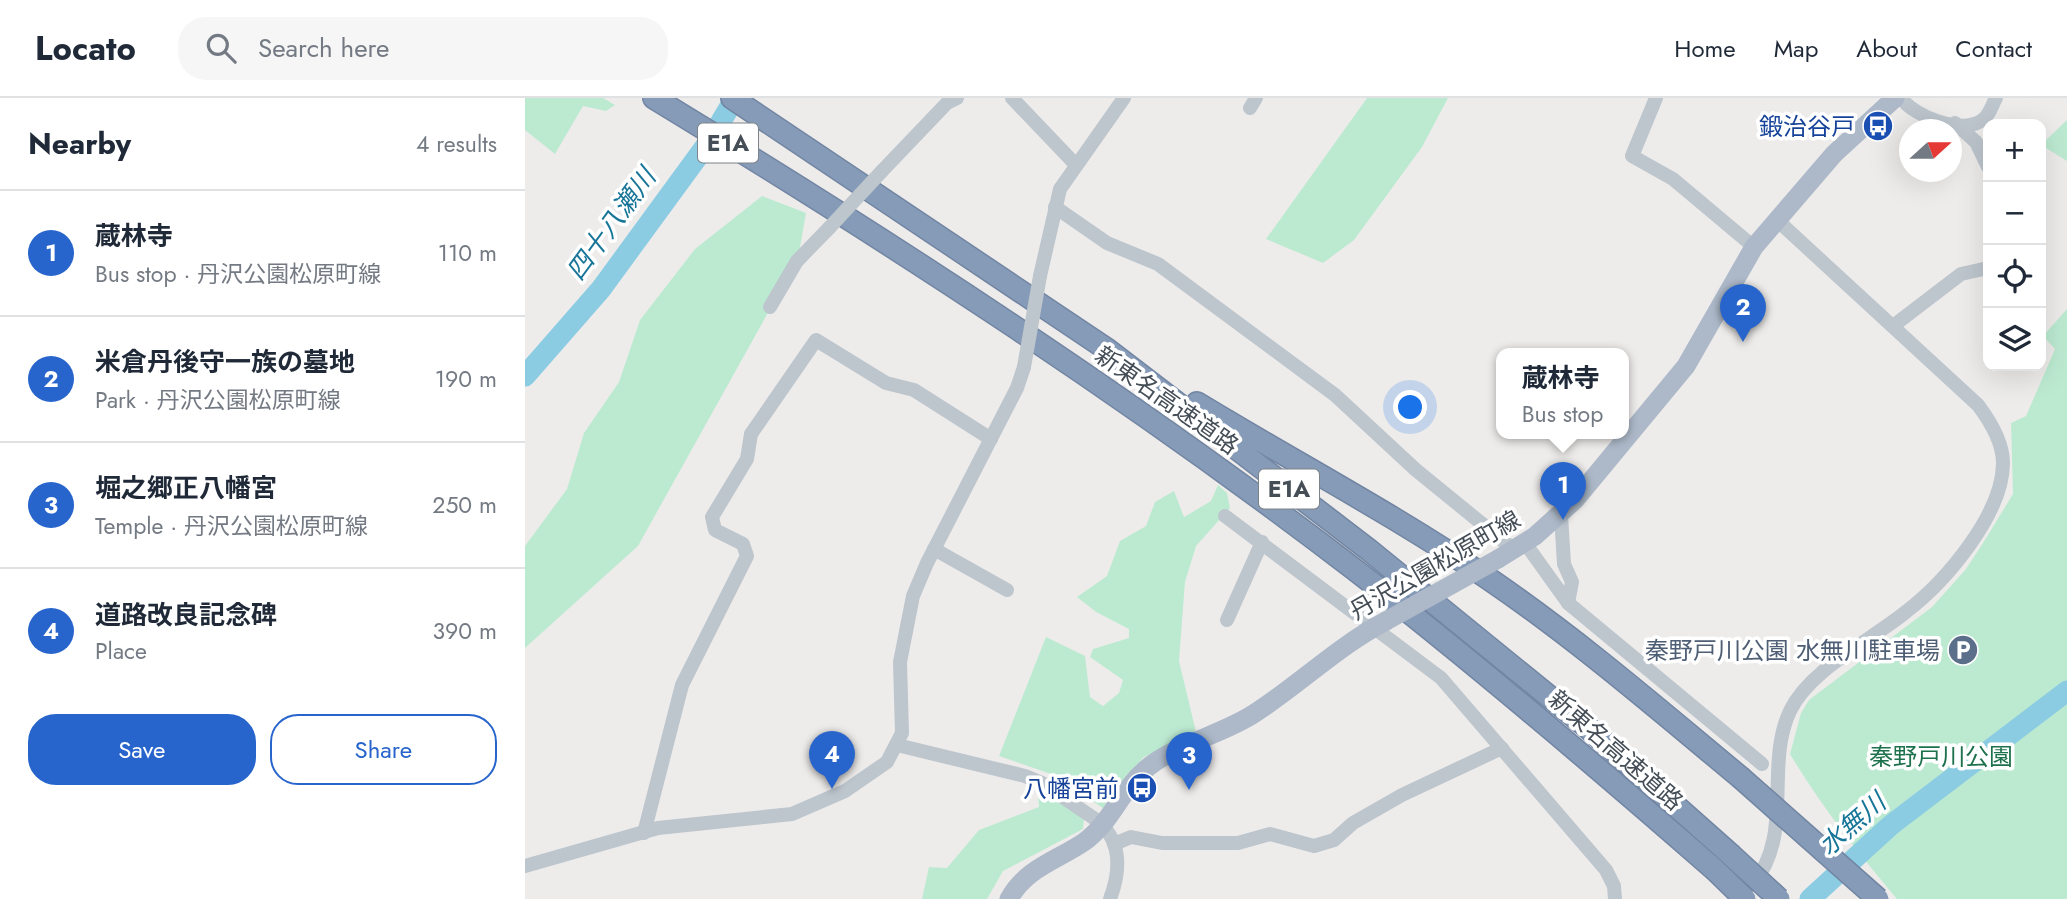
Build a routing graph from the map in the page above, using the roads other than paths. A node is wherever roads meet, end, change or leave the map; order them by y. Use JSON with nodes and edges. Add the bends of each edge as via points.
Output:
{"nodes":[{"id":1,"x":654,"y":98,"type":"edge"},
{"id":2,"x":732,"y":98,"type":"edge"},
{"id":3,"x":957,"y":98,"type":"edge"},
{"id":4,"x":1012,"y":98,"type":"edge"},
{"id":5,"x":1124,"y":98,"type":"edge"},
{"id":6,"x":1656,"y":98,"type":"edge"},
{"id":7,"x":1895,"y":98,"type":"edge"},
{"id":8,"x":1901,"y":98,"type":"edge"},
{"id":9,"x":1996,"y":98,"type":"edge"},
{"id":10,"x":1934,"y":119,"type":"edge"},
{"id":11,"x":1962,"y":123,"type":"edge"},
{"id":12,"x":1962,"y":129,"type":"edge"},
{"id":13,"x":1983,"y":157,"type":"edge"},
{"id":14,"x":1076,"y":164,"type":"junction"},
{"id":15,"x":1055,"y":207,"type":"junction"},
{"id":16,"x":1777,"y":220,"type":"junction"},
{"id":17,"x":1754,"y":247,"type":"junction"},
{"id":18,"x":1983,"y":269,"type":"edge"},
{"id":19,"x":770,"y":307,"type":"dead end"},
{"id":20,"x":1893,"y":327,"type":"junction"},
{"id":21,"x":1108,"y":350,"type":"junction"},
{"id":22,"x":1629,"y":433,"type":"edge"},
{"id":23,"x":991,"y":439,"type":"junction"},
{"id":24,"x":1624,"y":439,"type":"edge"},
{"id":25,"x":1560,"y":515,"type":"junction"},
{"id":26,"x":1225,"y":516,"type":"dead end"},
{"id":27,"x":1262,"y":542,"type":"junction"},
{"id":28,"x":934,"y":549,"type":"junction"},
{"id":29,"x":1512,"y":550,"type":"junction"},
{"id":30,"x":1007,"y":590,"type":"dead end"},
{"id":31,"x":1568,"y":603,"type":"junction"},
{"id":32,"x":1227,"y":620,"type":"dead end"},
{"id":33,"x":1380,"y":624,"type":"junction"},
{"id":34,"x":897,"y":745,"type":"junction"},
{"id":35,"x":1502,"y":748,"type":"junction"},
{"id":36,"x":1762,"y":764,"type":"dead end"},
{"id":37,"x":1099,"y":822,"type":"junction"},
{"id":38,"x":644,"y":833,"type":"junction"},
{"id":39,"x":1114,"y":844,"type":"junction"},
{"id":40,"x":525,"y":866,"type":"edge"},
{"id":41,"x":1009,"y":899,"type":"edge"},
{"id":42,"x":1110,"y":899,"type":"edge"},
{"id":43,"x":1615,"y":899,"type":"edge"},
{"id":44,"x":1738,"y":899,"type":"edge"},
{"id":45,"x":1745,"y":899,"type":"edge"},
{"id":46,"x":1779,"y":899,"type":"edge"},
{"id":47,"x":1878,"y":899,"type":"edge"}],
"edges":[{"from":1,"to":45,"type":"highway","name":"新東名高速道路","number":"E1A","bridge":true,"via":[[803,188],[1095,381],[1342,560],[1575,747]]},
{"from":2,"to":21,"type":"highway","name":"新東名高速道路","number":"E1A"},
{"from":3,"to":19,"type":"street","bridge":true,"via":[[947,103],[797,261]]},
{"from":4,"to":14,"type":"street"},
{"from":5,"to":14,"type":"street"},
{"from":6,"to":17,"type":"street","via":[[1632,156],[1673,178]]},
{"from":7,"to":16,"type":"main road","name":"丹沢公園松原町線","via":[[1834,154]]},
{"from":8,"to":10,"type":"street","via":[[1908,108]]},
{"from":9,"to":11,"type":"street","via":[[1985,120]]},
{"from":12,"to":13,"type":"street"},
{"from":14,"to":15,"type":"street"},
{"from":15,"to":23,"type":"street","bridge":true,"via":[[1024,367]]},
{"from":15,"to":29,"type":"street","via":[[1107,243],[1158,264],[1335,394]]},
{"from":16,"to":17,"type":"main road","name":"丹沢公園松原町線"},
{"from":16,"to":20,"type":"street"},
{"from":17,"to":22,"type":"main road","name":"丹沢公園松原町線","via":[[1686,366]]},
{"from":18,"to":20,"type":"street","via":[[1961,274]]},
{"from":20,"to":44,"type":"street","via":[[1979,405],[2004,460],[2002,483],[1995,507],[1931,589],[1817,678],[1794,703],[1781,738],[1775,839],[1758,878]]},
{"from":21,"to":46,"type":"highway","name":"新東名高速道路","number":"E1A","bridge":true,"via":[[1369,550],[1587,728]]},
{"from":21,"to":47,"type":"highway","bridge":true,"via":[[1418,533],[1554,625],[1740,777]]},
{"from":23,"to":28,"type":"street"},
{"from":23,"to":38,"type":"street","via":[[914,390],[886,383],[816,340],[751,434],[747,458],[712,517],[715,530],[743,544],[747,556],[682,685]]},
{"from":24,"to":25,"type":"main road","name":"丹沢公園松原町線"},
{"from":25,"to":29,"type":"main road","name":"丹沢公園松原町線"},
{"from":25,"to":31,"type":"street","via":[[1562,552],[1572,582]]},
{"from":26,"to":27,"type":"street"},
{"from":27,"to":32,"type":"street"},
{"from":27,"to":33,"type":"street"},
{"from":28,"to":30,"type":"street"},
{"from":28,"to":34,"type":"street","via":[[913,596],[900,662],[903,716]]},
{"from":29,"to":31,"type":"street"},
{"from":29,"to":33,"type":"main road","name":"丹沢公園松原町線","bridge":true},
{"from":31,"to":36,"type":"street"},
{"from":33,"to":35,"type":"street","via":[[1441,678]]},
{"from":33,"to":37,"type":"main road","name":"丹沢公園松原町線","via":[[1256,712],[1223,732],[1158,759]]},
{"from":34,"to":37,"type":"street","via":[[1025,776]]},
{"from":34,"to":38,"type":"street","via":[[887,762],[868,777],[811,808],[765,818],[693,822]]},
{"from":35,"to":39,"type":"street","via":[[1402,795],[1334,840],[1314,846],[1270,834],[1238,843],[1162,844],[1131,837]]},
{"from":35,"to":43,"type":"street","via":[[1606,870]]},
{"from":37,"to":39,"type":"street"},
{"from":37,"to":41,"type":"main road","name":"丹沢公園松原町線","via":[[1085,841],[1025,877]]},
{"from":38,"to":40,"type":"street"},
{"from":39,"to":42,"type":"street","via":[[1119,868]]}]}
